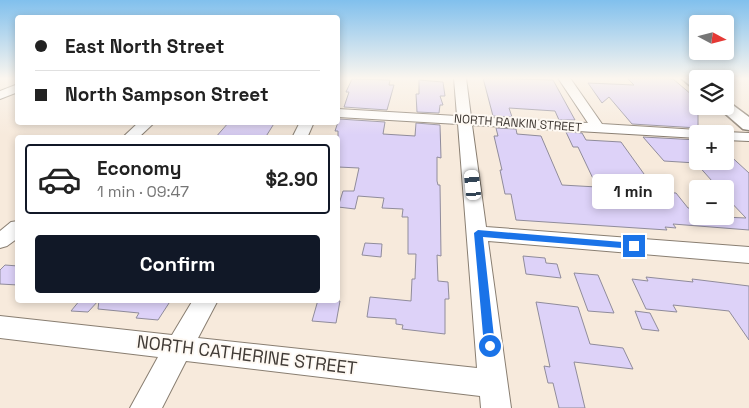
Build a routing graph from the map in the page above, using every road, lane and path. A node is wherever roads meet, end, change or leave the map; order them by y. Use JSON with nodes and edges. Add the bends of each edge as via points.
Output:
{"nodes":[{"id":1,"x":463,"y":97,"type":"edge"},
{"id":2,"x":577,"y":97,"type":"edge"},
{"id":3,"x":340,"y":113,"type":"edge"},
{"id":4,"x":734,"y":113,"type":"edge"},
{"id":5,"x":466,"y":120,"type":"junction"},
{"id":6,"x":749,"y":124,"type":"edge"},
{"id":7,"x":144,"y":125,"type":"edge"},
{"id":8,"x":598,"y":128,"type":"junction"},
{"id":9,"x":689,"y":133,"type":"edge"},
{"id":10,"x":133,"y":135,"type":"edge"},
{"id":11,"x":734,"y":136,"type":"edge"},
{"id":12,"x":749,"y":137,"type":"edge"},
{"id":13,"x":15,"y":229,"type":"edge"},
{"id":14,"x":478,"y":233,"type":"junction"},
{"id":15,"x":0,"y":241,"type":"edge"},
{"id":16,"x":749,"y":255,"type":"edge"},
{"id":17,"x":204,"y":303,"type":"edge"},
{"id":18,"x":0,"y":327,"type":"edge"},
{"id":19,"x":179,"y":348,"type":"junction"},
{"id":20,"x":495,"y":396,"type":"edge"},
{"id":21,"x":145,"y":408,"type":"edge"}],
"edges":[{"from":1,"to":5,"type":"street"},
{"from":2,"to":8,"type":"street"},
{"from":3,"to":5,"type":"street","name":"NORTH RANKIN STREET"},
{"from":4,"to":6,"type":"street"},
{"from":5,"to":8,"type":"street","name":"NORTH RANKIN STREET"},
{"from":5,"to":14,"type":"street"},
{"from":7,"to":10,"type":"street"},
{"from":8,"to":9,"type":"street","name":"NORTH RANKIN STREET"},
{"from":11,"to":12,"type":"street"},
{"from":13,"to":15,"type":"street"},
{"from":14,"to":16,"type":"street"},
{"from":14,"to":20,"type":"street"},
{"from":17,"to":19,"type":"street"},
{"from":18,"to":19,"type":"street","name":"NORTH CATHERINE STREET"},
{"from":19,"to":20,"type":"street","name":"NORTH CATHERINE STREET"},
{"from":19,"to":21,"type":"street"}]}
